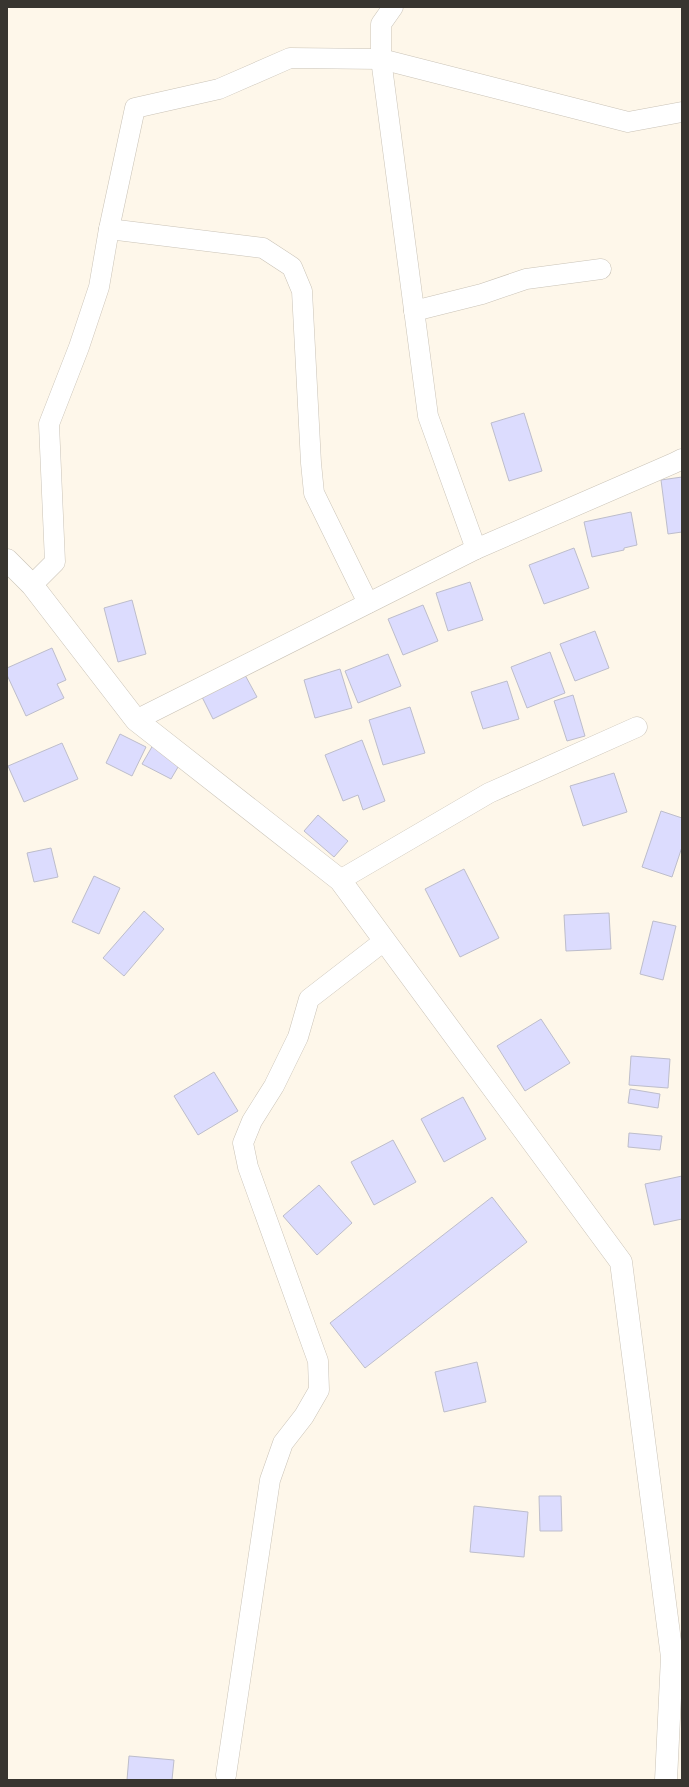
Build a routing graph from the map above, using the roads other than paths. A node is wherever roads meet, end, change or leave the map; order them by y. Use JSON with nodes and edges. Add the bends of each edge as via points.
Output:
{"nodes":[{"id":1,"x":393,"y":7,"type":"edge"},
{"id":2,"x":381,"y":59,"type":"junction"},
{"id":3,"x":682,"y":112,"type":"edge"},
{"id":4,"x":109,"y":229,"type":"junction"},
{"id":5,"x":601,"y":269,"type":"dead end"},
{"id":6,"x":414,"y":311,"type":"junction"},
{"id":7,"x":682,"y":459,"type":"edge"},
{"id":8,"x":476,"y":549,"type":"junction"},
{"id":9,"x":7,"y":560,"type":"edge"},
{"id":10,"x":32,"y":585,"type":"junction"},
{"id":11,"x":368,"y":603,"type":"junction"},
{"id":12,"x":136,"y":720,"type":"junction"},
{"id":13,"x":637,"y":727,"type":"dead end"},
{"id":14,"x":340,"y":880,"type":"junction"},
{"id":15,"x":384,"y":940,"type":"junction"},
{"id":16,"x":226,"y":1775,"type":"dead end"},
{"id":17,"x":666,"y":1780,"type":"edge"}],
"edges":[{"from":1,"to":2,"type":"street","via":[[380,24]]},
{"from":2,"to":3,"type":"street","via":[[628,122]]},
{"from":2,"to":4,"type":"street","via":[[290,58],[219,88],[135,108]]},
{"from":2,"to":6,"type":"street"},
{"from":4,"to":10,"type":"street","via":[[99,287],[79,348],[49,424],[55,562]]},
{"from":4,"to":11,"type":"street","via":[[263,248],[292,267],[302,291],[314,493]]},
{"from":5,"to":6,"type":"street","via":[[526,279],[482,294]]},
{"from":6,"to":8,"type":"street","via":[[428,416]]},
{"from":7,"to":8,"type":"street"},
{"from":8,"to":11,"type":"street"},
{"from":9,"to":10,"type":"street"},
{"from":10,"to":12,"type":"street"},
{"from":11,"to":12,"type":"street"},
{"from":12,"to":14,"type":"street"},
{"from":13,"to":14,"type":"street","via":[[489,793]]},
{"from":14,"to":15,"type":"street"},
{"from":15,"to":16,"type":"street","via":[[309,1000],[298,1037],[274,1086],[252,1121],[243,1143],[248,1167],[318,1361],[319,1390],[304,1416],[283,1443],[270,1480]]},
{"from":15,"to":17,"type":"street","via":[[622,1262],[672,1657]]}]}
